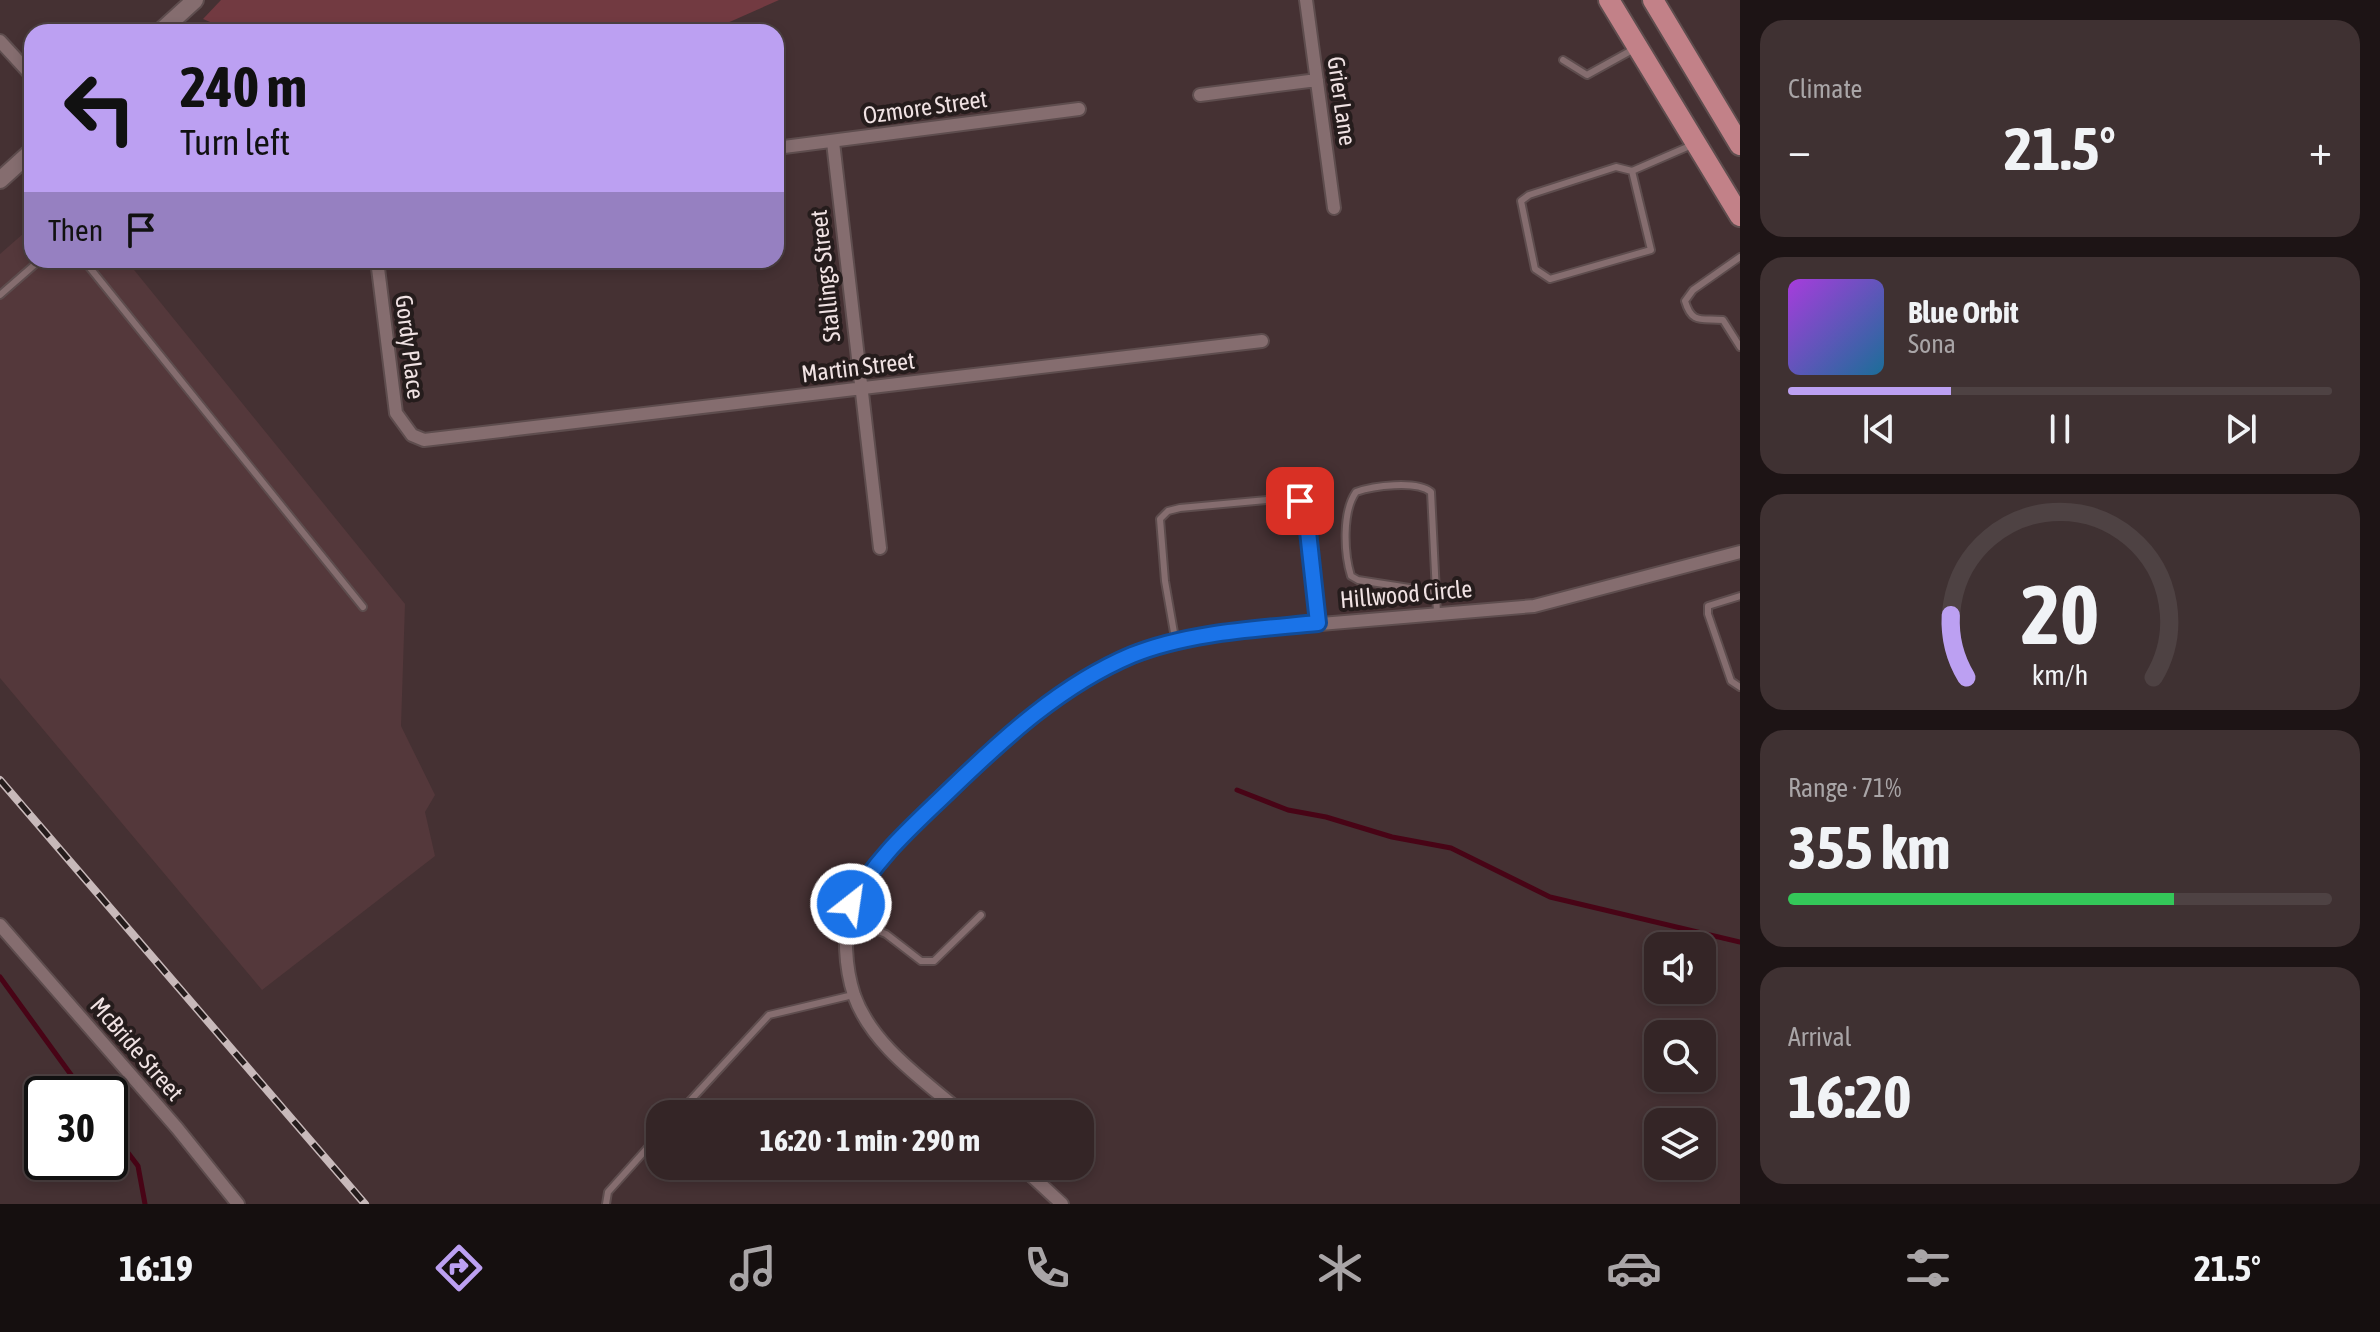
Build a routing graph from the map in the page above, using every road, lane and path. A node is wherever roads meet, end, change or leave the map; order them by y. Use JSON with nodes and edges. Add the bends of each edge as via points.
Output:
{"nodes":[{"id":1,"x":195,"y":0,"type":"edge"},
{"id":2,"x":1306,"y":0,"type":"edge"},
{"id":3,"x":1609,"y":0,"type":"edge"},
{"id":4,"x":1653,"y":0,"type":"edge"},
{"id":5,"x":169,"y":24,"type":"edge"},
{"id":6,"x":0,"y":41,"type":"edge"},
{"id":7,"x":1637,"y":47,"type":"junction"},
{"id":8,"x":1563,"y":60,"type":"dead end"},
{"id":9,"x":24,"y":67,"type":"edge"},
{"id":10,"x":1317,"y":80,"type":"junction"},
{"id":11,"x":1200,"y":95,"type":"dead end"},
{"id":12,"x":1079,"y":109,"type":"dead end"},
{"id":13,"x":833,"y":142,"type":"junction"},
{"id":14,"x":1695,"y":144,"type":"junction"},
{"id":15,"x":1740,"y":145,"type":"edge"},
{"id":16,"x":784,"y":147,"type":"edge"},
{"id":17,"x":24,"y":158,"type":"edge"},
{"id":18,"x":1632,"y":171,"type":"junction"},
{"id":19,"x":0,"y":180,"type":"edge"},
{"id":20,"x":1334,"y":208,"type":"dead end"},
{"id":21,"x":1740,"y":216,"type":"edge"},
{"id":22,"x":1740,"y":257,"type":"edge"},
{"id":23,"x":31,"y":268,"type":"edge"},
{"id":24,"x":90,"y":268,"type":"edge"},
{"id":25,"x":378,"y":268,"type":"edge"},
{"id":26,"x":0,"y":295,"type":"edge"},
{"id":27,"x":1262,"y":341,"type":"dead end"},
{"id":28,"x":1740,"y":347,"type":"edge"},
{"id":29,"x":860,"y":389,"type":"junction"},
{"id":30,"x":460,"y":436,"type":"joint"},
{"id":31,"x":880,"y":548,"type":"dead end"},
{"id":32,"x":1740,"y":552,"type":"edge"},
{"id":33,"x":1435,"y":592,"type":"junction"},
{"id":34,"x":1740,"y":596,"type":"edge"},
{"id":35,"x":363,"y":607,"type":"dead end"},
{"id":36,"x":1437,"y":613,"type":"junction"},
{"id":37,"x":1318,"y":623,"type":"junction"},
{"id":38,"x":1176,"y":644,"type":"junction"},
{"id":39,"x":1740,"y":687,"type":"edge"},
{"id":40,"x":981,"y":915,"type":"dead end"},
{"id":41,"x":849,"y":920,"type":"junction"},
{"id":42,"x":0,"y":925,"type":"edge"},
{"id":43,"x":854,"y":995,"type":"junction"},
{"id":44,"x":691,"y":1100,"type":"edge"},
{"id":45,"x":947,"y":1100,"type":"edge"},
{"id":46,"x":646,"y":1150,"type":"edge"},
{"id":47,"x":1036,"y":1180,"type":"edge"},
{"id":48,"x":238,"y":1204,"type":"edge"},
{"id":49,"x":606,"y":1204,"type":"edge"},
{"id":50,"x":1062,"y":1204,"type":"edge"}],
"edges":[{"from":1,"to":5,"type":"street"},
{"from":2,"to":10,"type":"street","name":"Grier Lane"},
{"from":3,"to":7,"type":"main road"},
{"from":4,"to":15,"type":"main road"},
{"from":6,"to":9,"type":"street"},
{"from":7,"to":8,"type":"lane","via":[[1587,75]]},
{"from":7,"to":14,"type":"main road"},
{"from":10,"to":11,"type":"street"},
{"from":10,"to":20,"type":"street","name":"Grier Lane"},
{"from":12,"to":13,"type":"street","name":"Ozmore Street"},
{"from":13,"to":16,"type":"street","name":"Ozmore Street"},
{"from":13,"to":29,"type":"street","name":"Stallings Street"},
{"from":14,"to":18,"type":"lane"},
{"from":14,"to":21,"type":"main road"},
{"from":17,"to":19,"type":"street"},
{"from":18,"to":18,"type":"lane","via":[[1651,250],[1550,279],[1539,275],[1521,201],[1616,167]]},
{"from":22,"to":28,"type":"lane","via":[[1685,301],[1689,315],[1698,321],[1723,320]]},
{"from":23,"to":26,"type":"lane"},
{"from":24,"to":35,"type":"lane"},
{"from":25,"to":30,"type":"street","name":"Gordy Place","via":[[396,413],[412,435],[424,440]]},
{"from":27,"to":29,"type":"street","name":"Martin Street"},
{"from":29,"to":30,"type":"street","name":"Martin Street"},
{"from":29,"to":31,"type":"street","name":"Stallings Street"},
{"from":32,"to":36,"type":"street","name":"Hillwood Circle","via":[[1534,606]]},
{"from":33,"to":33,"type":"lane","via":[[1431,492],[1425,487],[1356,492],[1349,502],[1347,525],[1351,576]]},
{"from":33,"to":36,"type":"lane"},
{"from":34,"to":39,"type":"lane","via":[[1708,606],[1731,681]]},
{"from":36,"to":37,"type":"street","name":"Hillwood Circle"},
{"from":37,"to":38,"type":"street","name":"Hillwood Circle"},
{"from":37,"to":38,"type":"lane","via":[[1306,513],[1300,501],[1180,508],[1160,519]]},
{"from":38,"to":41,"type":"street","name":"Hillwood Circle","via":[[1134,654],[1079,681],[1032,715],[867,875],[851,904]]},
{"from":40,"to":41,"type":"lane","via":[[934,961],[921,961],[886,934]]},
{"from":41,"to":43,"type":"street","name":"Hillwood Circle","via":[[845,947]]},
{"from":42,"to":48,"type":"street","name":"McBride Street"},
{"from":43,"to":44,"type":"lane","via":[[769,1015]]},
{"from":43,"to":45,"type":"street","name":"Hillwood Circle","via":[[875,1035]]},
{"from":46,"to":49,"type":"lane","via":[[608,1192]]},
{"from":47,"to":50,"type":"street"}]}
